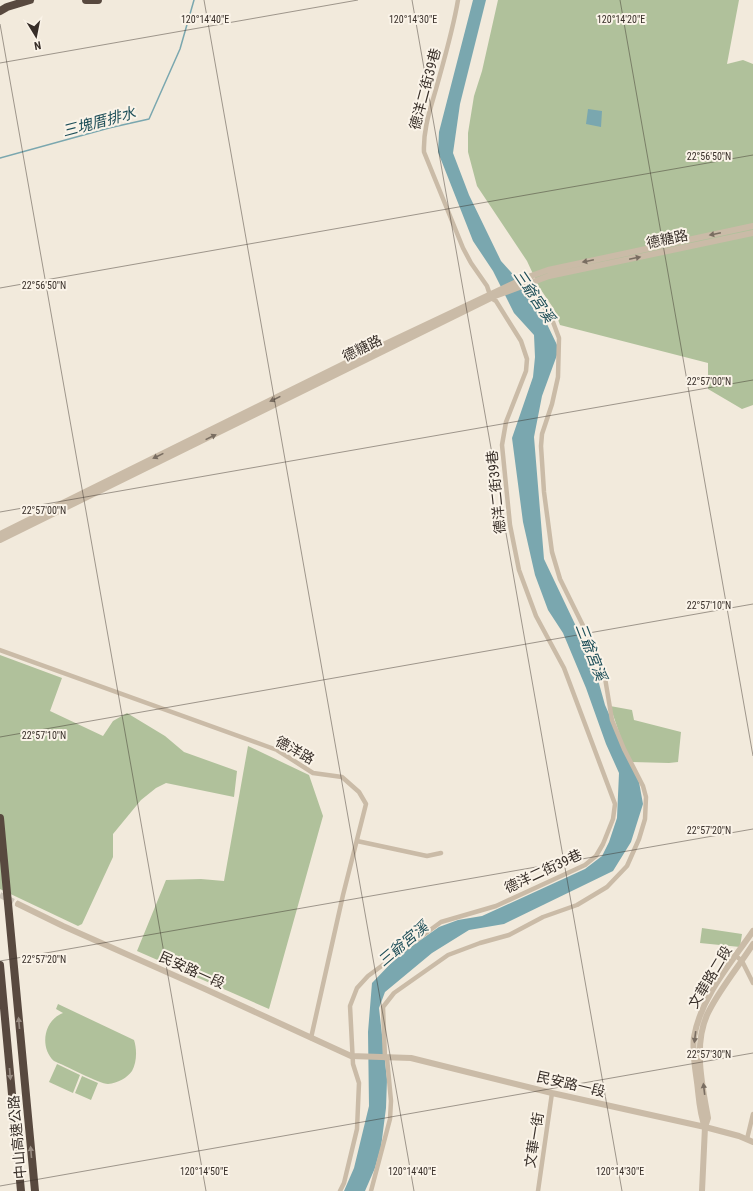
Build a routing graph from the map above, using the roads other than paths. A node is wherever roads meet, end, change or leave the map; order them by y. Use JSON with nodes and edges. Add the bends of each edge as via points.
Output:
{"nodes":[{"id":1,"x":30,"y":0,"type":"edge"},
{"id":2,"x":86,"y":0,"type":"edge"},
{"id":3,"x":98,"y":0,"type":"edge"},
{"id":4,"x":458,"y":0,"type":"edge"},
{"id":5,"x":0,"y":11,"type":"edge"},
{"id":6,"x":753,"y":226,"type":"edge"},
{"id":7,"x":753,"y":233,"type":"edge"},
{"id":8,"x":529,"y":279,"type":"junction"},
{"id":9,"x":492,"y":295,"type":"junction"},
{"id":10,"x":0,"y":534,"type":"edge"},
{"id":11,"x":0,"y":540,"type":"edge"},
{"id":12,"x":0,"y":650,"type":"edge"},
{"id":13,"x":0,"y":818,"type":"edge"},
{"id":14,"x":357,"y":841,"type":"junction"},
{"id":15,"x":441,"y":852,"type":"dead end"},
{"id":16,"x":18,"y":904,"type":"tunnel mouth"},
{"id":17,"x":753,"y":931,"type":"edge"},
{"id":18,"x":753,"y":944,"type":"edge"},
{"id":19,"x":736,"y":956,"type":"junction"},
{"id":20,"x":742,"y":961,"type":"junction"},
{"id":21,"x":0,"y":966,"type":"edge"},
{"id":22,"x":753,"y":983,"type":"edge"},
{"id":23,"x":311,"y":1038,"type":"junction"},
{"id":24,"x":355,"y":1057,"type":"junction"},
{"id":25,"x":385,"y":1058,"type":"junction"},
{"id":26,"x":552,"y":1093,"type":"junction"},
{"id":27,"x":753,"y":1114,"type":"edge"},
{"id":28,"x":705,"y":1127,"type":"junction"},
{"id":29,"x":747,"y":1139,"type":"junction"},
{"id":30,"x":753,"y":1142,"type":"edge"},
{"id":31,"x":21,"y":1191,"type":"edge"},
{"id":32,"x":35,"y":1191,"type":"edge"},
{"id":33,"x":340,"y":1191,"type":"edge"},
{"id":34,"x":371,"y":1191,"type":"edge"},
{"id":35,"x":538,"y":1191,"type":"edge"},
{"id":36,"x":702,"y":1191,"type":"edge"}],
"edges":[{"from":1,"to":5,"type":"highway","via":[[13,4]]},
{"from":2,"to":3,"type":"highway"},
{"from":4,"to":9,"type":"street","name":"德洋二街39巷","via":[[428,119],[424,152],[463,248]]},
{"from":6,"to":8,"type":"street","name":"德糖路","one_way":true,"via":[[548,270]]},
{"from":8,"to":7,"type":"street","name":"德糖路","one_way":true},
{"from":8,"to":9,"type":"street","name":"德糖路"},
{"from":8,"to":25,"type":"street","via":[[559,338],[558,377],[541,440],[544,492],[552,552],[560,579],[599,658],[605,676],[612,720],[643,786],[646,797],[645,819],[627,866],[607,887],[577,905],[543,918],[509,936],[454,953],[394,993],[383,1007]]},
{"from":9,"to":10,"type":"street","name":"德糖路","one_way":true},
{"from":11,"to":9,"type":"street","name":"德糖路","one_way":true},
{"from":9,"to":24,"type":"street","name":"德洋二街39巷","via":[[517,334],[527,360],[526,371],[506,422],[502,445],[510,525],[519,570],[536,616],[566,676],[616,807],[604,844],[589,862],[496,906],[441,922],[368,976],[353,994],[350,1006],[352,1048]]},
{"from":12,"to":14,"type":"street","name":"德洋路","via":[[277,750],[313,773],[342,777],[366,804]]},
{"from":32,"to":13,"type":"highway","name":"中山高速公路","one_way":true},
{"from":14,"to":15,"type":"street","via":[[427,856]]},
{"from":14,"to":23,"type":"street","name":"德洋路"},
{"from":16,"to":23,"type":"street","name":"民安路一段"},
{"from":17,"to":19,"type":"street","name":"文華路二段"},
{"from":18,"to":20,"type":"street","name":"文華路二段"},
{"from":19,"to":20,"type":"street"},
{"from":19,"to":28,"type":"street","name":"文華路二段","one_way":true,"via":[[704,1005],[694,1038],[697,1087]]},
{"from":20,"to":22,"type":"street"},
{"from":28,"to":20,"type":"street","name":"文華路二段","one_way":true,"via":[[708,1118],[700,1058],[701,1034],[710,1009]]},
{"from":21,"to":31,"type":"highway","name":"中山高速公路","one_way":true},
{"from":23,"to":24,"type":"street","name":"民安路一段"},
{"from":24,"to":25,"type":"street","name":"民安路一段"},
{"from":24,"to":33,"type":"street","name":"德洋二街39巷","via":[[354,1064],[359,1083],[357,1129]]},
{"from":25,"to":26,"type":"street","name":"民安路一段","via":[[411,1058]]},
{"from":25,"to":34,"type":"street","via":[[391,1101],[390,1118]]},
{"from":26,"to":28,"type":"street","name":"民安路一段"},
{"from":26,"to":35,"type":"street","name":"文華一街"},
{"from":27,"to":29,"type":"street"},
{"from":28,"to":29,"type":"street","name":"民安路一段"},
{"from":28,"to":36,"type":"street"},
{"from":29,"to":30,"type":"street","name":"民安路一段"}]}
